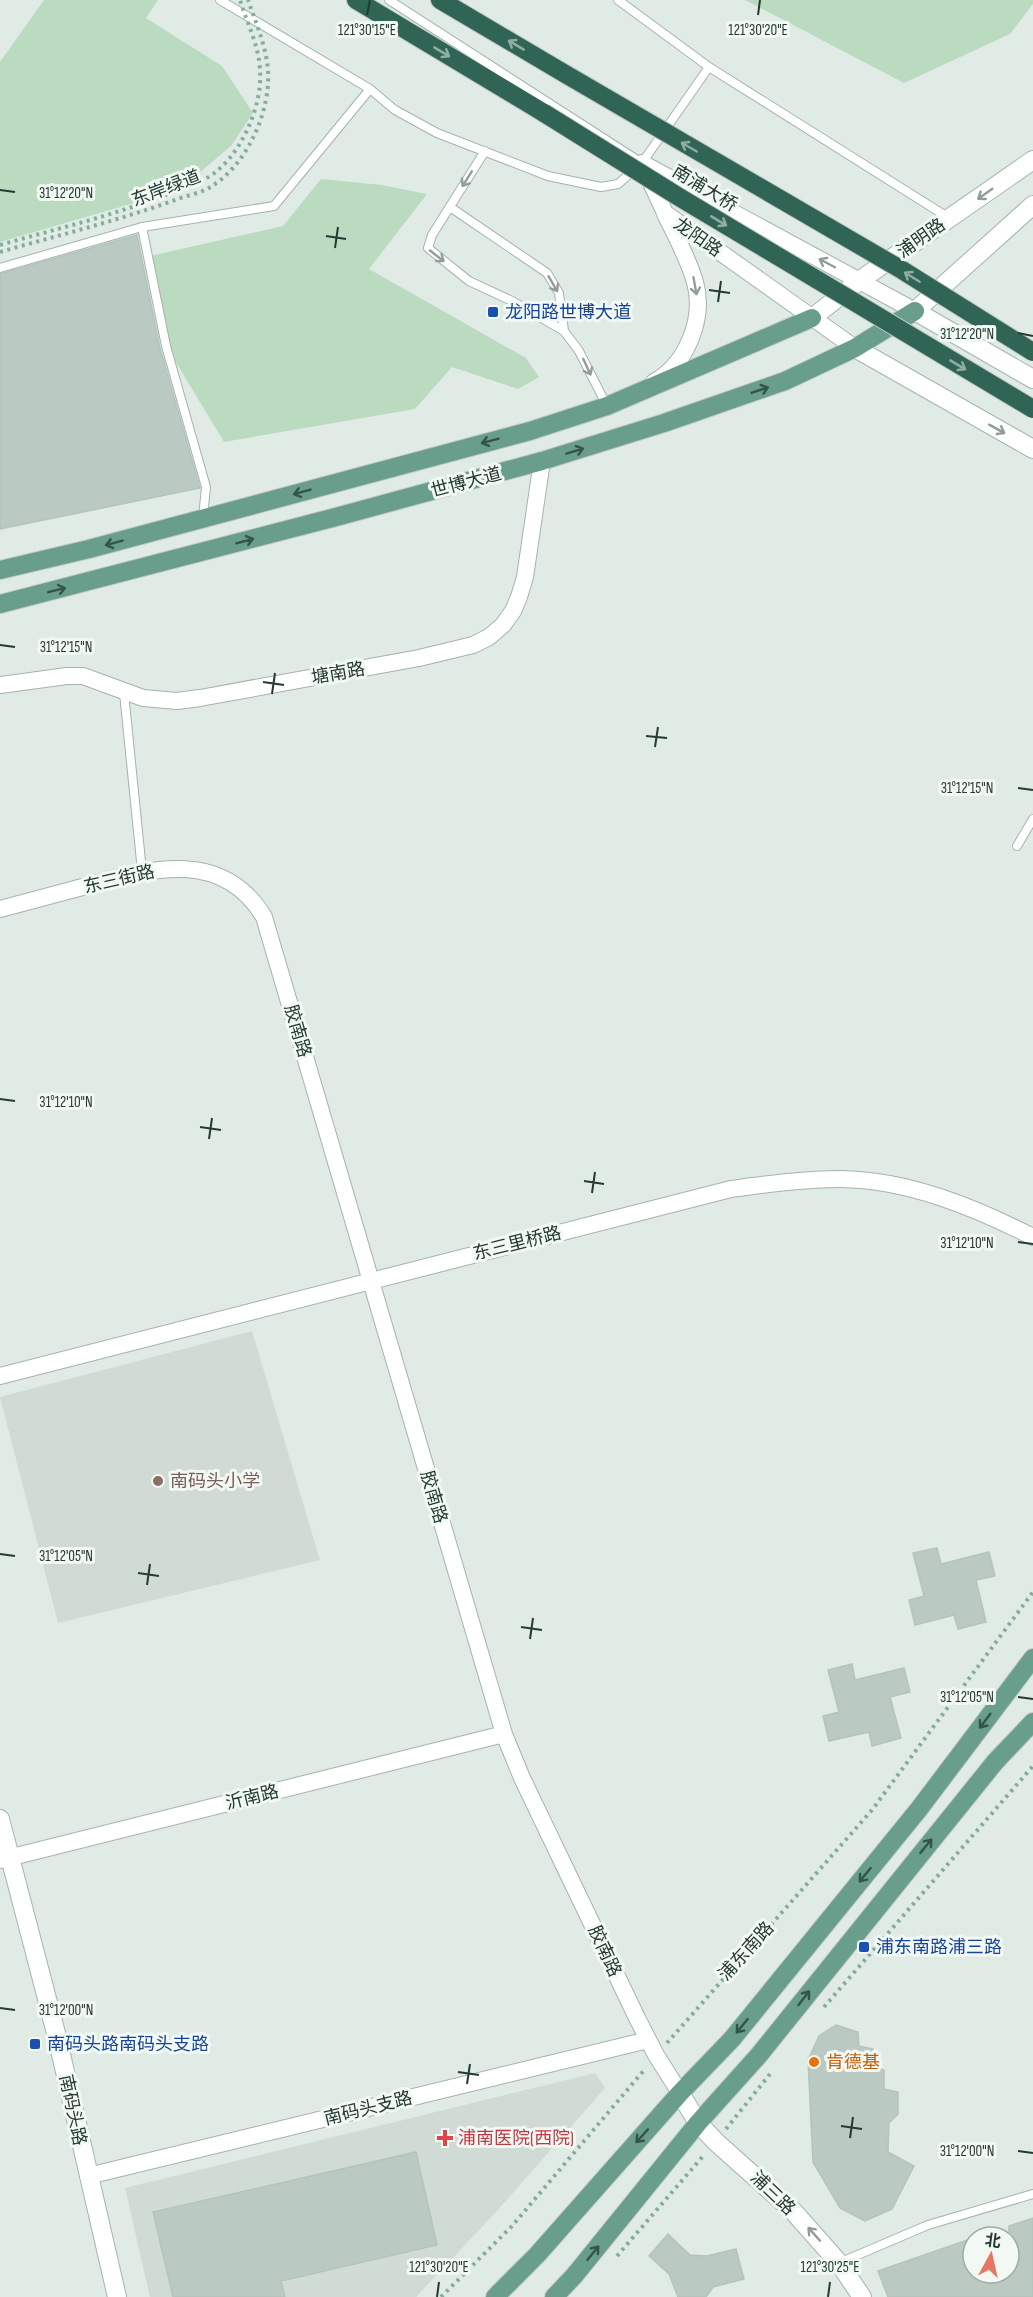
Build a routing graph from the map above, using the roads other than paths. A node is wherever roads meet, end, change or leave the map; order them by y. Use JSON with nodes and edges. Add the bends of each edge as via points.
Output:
{"nodes":[{"id":1,"x":220,"y":0,"type":"edge"},
{"id":2,"x":243,"y":0,"type":"edge"},
{"id":3,"x":356,"y":0,"type":"edge"},
{"id":4,"x":389,"y":0,"type":"edge"},
{"id":5,"x":440,"y":0,"type":"edge"},
{"id":6,"x":618,"y":0,"type":"edge"},
{"id":7,"x":237,"y":10,"type":"junction"},
{"id":8,"x":709,"y":67,"type":"junction"},
{"id":9,"x":370,"y":89,"type":"junction"},
{"id":10,"x":485,"y":151,"type":"junction"},
{"id":11,"x":1033,"y":160,"type":"edge"},
{"id":12,"x":642,"y":163,"type":"junction"},
{"id":13,"x":1033,"y":205,"type":"edge"},
{"id":14,"x":450,"y":207,"type":"junction"},
{"id":15,"x":665,"y":213,"type":"junction"},
{"id":16,"x":950,"y":218,"type":"junction"},
{"id":17,"x":142,"y":226,"type":"junction"},
{"id":18,"x":0,"y":268,"type":"edge"},
{"id":19,"x":859,"y":281,"type":"junction"},
{"id":20,"x":915,"y":311,"type":"junction"},
{"id":21,"x":812,"y":318,"type":"junction"},
{"id":22,"x":564,"y":331,"type":"junction"},
{"id":23,"x":855,"y":348,"type":"junction"},
{"id":24,"x":1033,"y":352,"type":"edge"},
{"id":25,"x":1033,"y":379,"type":"edge"},
{"id":26,"x":607,"y":406,"type":"junction"},
{"id":27,"x":1033,"y":409,"type":"edge"},
{"id":28,"x":1033,"y":449,"type":"edge"},
{"id":29,"x":542,"y":461,"type":"junction"},
{"id":30,"x":203,"y":518,"type":"junction"},
{"id":31,"x":0,"y":570,"type":"edge"},
{"id":32,"x":0,"y":604,"type":"edge"},
{"id":33,"x":0,"y":685,"type":"edge"},
{"id":34,"x":124,"y":693,"type":"junction"},
{"id":35,"x":1033,"y":819,"type":"edge"},
{"id":36,"x":1017,"y":846,"type":"dead end"},
{"id":37,"x":142,"y":871,"type":"junction"},
{"id":38,"x":237,"y":885,"type":"joint"},
{"id":39,"x":0,"y":909,"type":"edge"},
{"id":40,"x":1033,"y":1237,"type":"edge"},
{"id":41,"x":370,"y":1280,"type":"junction"},
{"id":42,"x":0,"y":1376,"type":"edge"},
{"id":43,"x":1033,"y":1658,"type":"edge"},
{"id":44,"x":1033,"y":1722,"type":"edge"},
{"id":45,"x":1033,"y":1729,"type":"edge"},
{"id":46,"x":504,"y":1734,"type":"junction"},
{"id":47,"x":995,"y":1762,"type":"junction"},
{"id":48,"x":0,"y":1819,"type":"edge"},
{"id":49,"x":5,"y":1859,"type":"edge"},
{"id":50,"x":648,"y":2040,"type":"junction"},
{"id":51,"x":680,"y":2092,"type":"junction"},
{"id":52,"x":698,"y":2122,"type":"junction"},
{"id":53,"x":88,"y":2176,"type":"junction"},
{"id":54,"x":1033,"y":2194,"type":"edge"},
{"id":55,"x":839,"y":2263,"type":"junction"},
{"id":56,"x":117,"y":2297,"type":"edge"},
{"id":57,"x":495,"y":2297,"type":"edge"},
{"id":58,"x":554,"y":2297,"type":"edge"},
{"id":59,"x":862,"y":2297,"type":"edge"}],
"edges":[{"from":1,"to":7,"type":"lane"},
{"from":2,"to":7,"type":"lane"},
{"from":3,"to":27,"type":"highway","name":"南浦大桥","one_way":true,"bridge":true},
{"from":4,"to":12,"type":"lane"},
{"from":24,"to":5,"type":"highway","name":"南浦大桥","one_way":true,"bridge":true,"via":[[902,270]]},
{"from":6,"to":8,"type":"lane"},
{"from":7,"to":9,"type":"lane"},
{"from":8,"to":12,"type":"lane"},
{"from":8,"to":16,"type":"lane"},
{"from":9,"to":10,"type":"lane","via":[[395,110],[437,133]]},
{"from":9,"to":17,"type":"lane","via":[[274,206]]},
{"from":10,"to":12,"type":"lane","via":[[548,176],[601,187],[618,184]]},
{"from":10,"to":14,"type":"lane","one_way":true},
{"from":11,"to":16,"type":"main road","name":"浦明路","one_way":true},
{"from":12,"to":15,"type":"street","name":"龙阳路"},
{"from":19,"to":12,"type":"street","name":"龙阳路","one_way":true},
{"from":13,"to":20,"type":"main road"},
{"from":14,"to":22,"type":"lane","one_way":true,"via":[[547,273],[559,293]]},
{"from":14,"to":22,"type":"lane","one_way":true,"via":[[428,248],[469,281]]},
{"from":15,"to":21,"type":"street","name":"龙阳路"},
{"from":15,"to":26,"type":"street","one_way":true,"via":[[696,285],[693,333],[681,359],[660,378]]},
{"from":16,"to":19,"type":"main road","name":"浦明路"},
{"from":17,"to":18,"type":"lane"},
{"from":17,"to":30,"type":"lane","via":[[166,346],[206,487]]},
{"from":19,"to":20,"type":"street","name":"龙阳路"},
{"from":19,"to":21,"type":"main road","name":"浦明路"},
{"from":20,"to":23,"type":"main road","name":"世博大道"},
{"from":20,"to":25,"type":"main road","name":"龙阳路"},
{"from":21,"to":23,"type":"street","name":"龙阳路"},
{"from":21,"to":26,"type":"main road","name":"世博大道"},
{"from":22,"to":26,"type":"lane","one_way":true,"via":[[579,351]]},
{"from":23,"to":28,"type":"main road","name":"龙阳路","one_way":true},
{"from":29,"to":23,"type":"main road","name":"世博大道","one_way":true,"via":[[785,381]]},
{"from":26,"to":30,"type":"main road","name":"世博大道","one_way":true,"via":[[530,431]]},
{"from":32,"to":29,"type":"main road","name":"世博大道","one_way":true},
{"from":29,"to":34,"type":"street","name":"塘南路","via":[[519,597],[503,625],[489,637],[473,645],[419,658],[200,698],[159,700]]},
{"from":30,"to":31,"type":"main road","name":"世博大道","one_way":true},
{"from":33,"to":34,"type":"street","name":"塘南路","via":[[83,676]]},
{"from":34,"to":37,"type":"lane"},
{"from":35,"to":36,"type":"lane"},
{"from":37,"to":38,"type":"street","name":"东三街路","via":[[192,869]]},
{"from":37,"to":39,"type":"street","name":"东三街路"},
{"from":38,"to":41,"type":"street","name":"胶南路","via":[[254,899],[264,917]]},
{"from":40,"to":41,"type":"street","name":"东三里桥路","via":[[993,1216],[942,1197],[892,1185],[843,1179],[795,1180],[731,1189]]},
{"from":41,"to":42,"type":"street","name":"东三里桥路"},
{"from":41,"to":46,"type":"street","name":"胶南路"},
{"from":43,"to":51,"type":"main road","one_way":true,"via":[[919,1809],[732,2039]]},
{"from":44,"to":47,"type":"main road"},
{"from":45,"to":47,"type":"main road"},
{"from":46,"to":49,"type":"street","name":"沂南路"},
{"from":46,"to":50,"type":"street","name":"胶南路"},
{"from":52,"to":47,"type":"main road","one_way":true,"via":[[759,2055]]},
{"from":48,"to":49,"type":"main road","name":"南码头路"},
{"from":49,"to":53,"type":"main road","name":"南码头路","via":[[57,2037]]},
{"from":50,"to":51,"type":"street","name":"胶南路"},
{"from":50,"to":53,"type":"street","name":"南码头支路"},
{"from":51,"to":52,"type":"main road","name":"浦三路"},
{"from":51,"to":57,"type":"main road","one_way":true,"via":[[537,2255]]},
{"from":55,"to":52,"type":"main road","name":"浦三路","one_way":true,"via":[[793,2211]]},
{"from":58,"to":52,"type":"main road","one_way":true},
{"from":53,"to":56,"type":"main road","name":"南码头路"},
{"from":54,"to":55,"type":"lane","via":[[928,2225]]},
{"from":55,"to":59,"type":"main road","name":"浦三路"}]}
